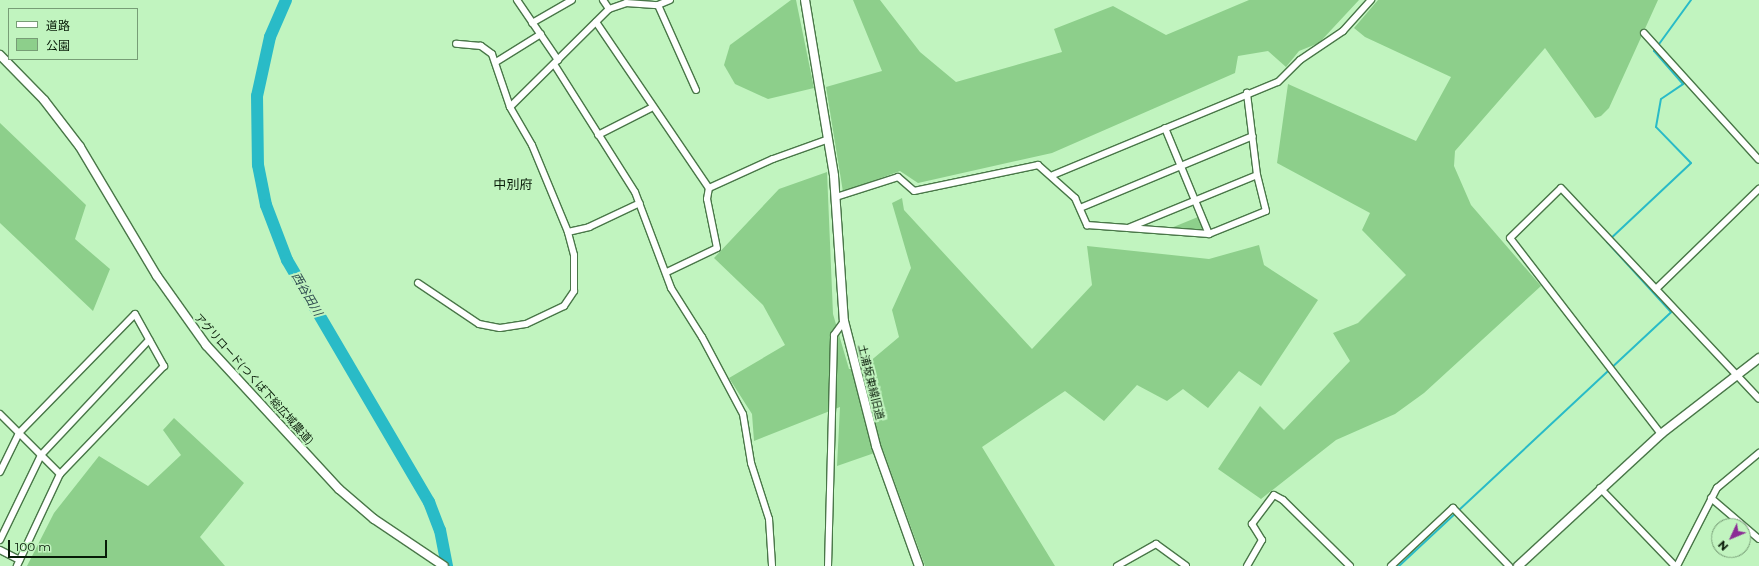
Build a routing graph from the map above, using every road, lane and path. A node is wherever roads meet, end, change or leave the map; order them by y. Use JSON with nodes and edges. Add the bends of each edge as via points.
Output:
{"nodes":[{"id":1,"x":517,"y":0,"type":"edge"},
{"id":2,"x":603,"y":0,"type":"edge"},
{"id":3,"x":670,"y":0,"type":"edge"},
{"id":4,"x":806,"y":0,"type":"edge"},
{"id":5,"x":1371,"y":0,"type":"edge"},
{"id":6,"x":569,"y":1,"type":"edge"},
{"id":7,"x":658,"y":5,"type":"junction"},
{"id":8,"x":609,"y":9,"type":"junction"},
{"id":9,"x":596,"y":22,"type":"junction"},
{"id":10,"x":532,"y":23,"type":"junction"},
{"id":11,"x":1644,"y":33,"type":"dead end"},
{"id":12,"x":541,"y":34,"type":"junction"},
{"id":13,"x":456,"y":44,"type":"dead end"},
{"id":14,"x":0,"y":56,"type":"edge"},
{"id":15,"x":496,"y":62,"type":"junction"},
{"id":16,"x":556,"y":62,"type":"junction"},
{"id":17,"x":696,"y":90,"type":"dead end"},
{"id":18,"x":1248,"y":93,"type":"junction"},
{"id":19,"x":510,"y":107,"type":"junction"},
{"id":20,"x":651,"y":108,"type":"junction"},
{"id":21,"x":1165,"y":128,"type":"junction"},
{"id":22,"x":598,"y":135,"type":"junction"},
{"id":23,"x":1253,"y":136,"type":"junction"},
{"id":24,"x":829,"y":139,"type":"junction"},
{"id":25,"x":1759,"y":160,"type":"edge"},
{"id":26,"x":1181,"y":165,"type":"junction"},
{"id":27,"x":1053,"y":175,"type":"junction"},
{"id":28,"x":1257,"y":175,"type":"junction"},
{"id":29,"x":709,"y":188,"type":"junction"},
{"id":30,"x":1759,"y":189,"type":"edge"},
{"id":31,"x":836,"y":197,"type":"junction"},
{"id":32,"x":1195,"y":200,"type":"junction"},
{"id":33,"x":640,"y":203,"type":"junction"},
{"id":34,"x":1080,"y":208,"type":"junction"},
{"id":35,"x":1126,"y":229,"type":"junction"},
{"id":36,"x":568,"y":232,"type":"junction"},
{"id":37,"x":1209,"y":234,"type":"junction"},
{"id":38,"x":667,"y":272,"type":"junction"},
{"id":39,"x":418,"y":283,"type":"dead end"},
{"id":40,"x":1656,"y":289,"type":"junction"},
{"id":41,"x":844,"y":321,"type":"junction"},
{"id":42,"x":149,"y":340,"type":"junction"},
{"id":43,"x":1759,"y":358,"type":"edge"},
{"id":44,"x":1736,"y":376,"type":"junction"},
{"id":45,"x":1759,"y":400,"type":"edge"},
{"id":46,"x":0,"y":414,"type":"edge"},
{"id":47,"x":19,"y":434,"type":"junction"},
{"id":48,"x":1661,"y":434,"type":"junction"},
{"id":49,"x":1759,"y":452,"type":"edge"},
{"id":50,"x":41,"y":455,"type":"junction"},
{"id":51,"x":0,"y":472,"type":"edge"},
{"id":52,"x":60,"y":474,"type":"junction"},
{"id":53,"x":1600,"y":488,"type":"junction"},
{"id":54,"x":1711,"y":498,"type":"junction"},
{"id":55,"x":0,"y":540,"type":"edge"},
{"id":56,"x":1759,"y":540,"type":"edge"},
{"id":57,"x":0,"y":550,"type":"edge"},
{"id":58,"x":19,"y":563,"type":"edge"},
{"id":59,"x":441,"y":564,"type":"edge"},
{"id":60,"x":772,"y":566,"type":"edge"},
{"id":61,"x":828,"y":566,"type":"edge"},
{"id":62,"x":919,"y":566,"type":"edge"},
{"id":63,"x":1117,"y":566,"type":"edge"},
{"id":64,"x":1186,"y":566,"type":"edge"},
{"id":65,"x":1247,"y":566,"type":"edge"},
{"id":66,"x":1350,"y":566,"type":"edge"},
{"id":67,"x":1391,"y":566,"type":"edge"},
{"id":68,"x":1509,"y":566,"type":"edge"},
{"id":69,"x":1518,"y":566,"type":"edge"},
{"id":70,"x":1676,"y":566,"type":"edge"}],
"edges":[{"from":1,"to":10,"type":"street"},
{"from":2,"to":8,"type":"street"},
{"from":3,"to":7,"type":"street"},
{"from":4,"to":24,"type":"street","name":"土浦坂東線旧道"},
{"from":5,"to":18,"type":"street","via":[[1343,31],[1300,60],[1283,79]]},
{"from":6,"to":10,"type":"street"},
{"from":7,"to":8,"type":"street","via":[[637,1]]},
{"from":7,"to":17,"type":"street"},
{"from":8,"to":9,"type":"street"},
{"from":9,"to":16,"type":"street"},
{"from":9,"to":20,"type":"street"},
{"from":10,"to":12,"type":"street"},
{"from":11,"to":25,"type":"street"},
{"from":12,"to":15,"type":"street"},
{"from":12,"to":16,"type":"street"},
{"from":13,"to":15,"type":"street","via":[[487,48]]},
{"from":14,"to":59,"type":"street","name":"アグリロード(つくば下総広域農道)","via":[[44,100],[80,146],[157,276],[206,345],[339,489],[374,519]]},
{"from":15,"to":19,"type":"street"},
{"from":16,"to":19,"type":"street"},
{"from":16,"to":22,"type":"street"},
{"from":18,"to":21,"type":"street"},
{"from":18,"to":23,"type":"street"},
{"from":19,"to":36,"type":"street","via":[[532,145]]},
{"from":20,"to":22,"type":"street"},
{"from":20,"to":29,"type":"street"},
{"from":21,"to":26,"type":"street"},
{"from":21,"to":27,"type":"street"},
{"from":22,"to":33,"type":"street"},
{"from":23,"to":26,"type":"street"},
{"from":23,"to":28,"type":"street"},
{"from":24,"to":29,"type":"street","via":[[773,159]]},
{"from":24,"to":31,"type":"street","name":"土浦坂東線旧道"},
{"from":26,"to":32,"type":"street"},
{"from":26,"to":34,"type":"street"},
{"from":27,"to":31,"type":"street","via":[[1033,164],[914,191],[898,177]]},
{"from":27,"to":34,"type":"street"},
{"from":28,"to":32,"type":"street"},
{"from":28,"to":37,"type":"street","via":[[1266,211]]},
{"from":29,"to":38,"type":"street","via":[[707,199],[717,248]]},
{"from":30,"to":40,"type":"street"},
{"from":31,"to":41,"type":"street","name":"土浦坂東線旧道"},
{"from":32,"to":35,"type":"street"},
{"from":32,"to":37,"type":"street"},
{"from":33,"to":36,"type":"street","via":[[589,227]]},
{"from":33,"to":38,"type":"street","via":[[652,245]]},
{"from":34,"to":35,"type":"street","via":[[1087,225]]},
{"from":35,"to":37,"type":"street"},
{"from":36,"to":39,"type":"street","via":[[574,256],[572,297],[564,306],[526,324],[500,328],[478,324]]},
{"from":38,"to":60,"type":"street","via":[[671,288],[702,337],[743,414],[751,463],[769,519]]},
{"from":40,"to":44,"type":"street"},
{"from":40,"to":48,"type":"street","via":[[1561,188],[1510,238]]},
{"from":41,"to":61,"type":"street","via":[[834,335]]},
{"from":41,"to":62,"type":"street","name":"土浦坂東線旧道","via":[[876,446]]},
{"from":42,"to":47,"type":"street","via":[[135,314]]},
{"from":42,"to":50,"type":"street"},
{"from":42,"to":52,"type":"street","via":[[164,366]]},
{"from":43,"to":44,"type":"street"},
{"from":44,"to":45,"type":"street"},
{"from":44,"to":48,"type":"street"},
{"from":46,"to":47,"type":"street"},
{"from":47,"to":50,"type":"street"},
{"from":47,"to":51,"type":"street"},
{"from":48,"to":53,"type":"street"},
{"from":49,"to":54,"type":"street","via":[[1717,488]]},
{"from":50,"to":52,"type":"street"},
{"from":50,"to":55,"type":"street"},
{"from":52,"to":58,"type":"street"},
{"from":53,"to":69,"type":"street"},
{"from":53,"to":70,"type":"street"},
{"from":54,"to":56,"type":"street"},
{"from":54,"to":70,"type":"street"},
{"from":57,"to":58,"type":"street"},
{"from":63,"to":64,"type":"street","via":[[1156,544]]},
{"from":65,"to":66,"type":"street","via":[[1262,540],[1252,524],[1274,495],[1283,500]]},
{"from":67,"to":68,"type":"street","via":[[1453,508]]}]}
